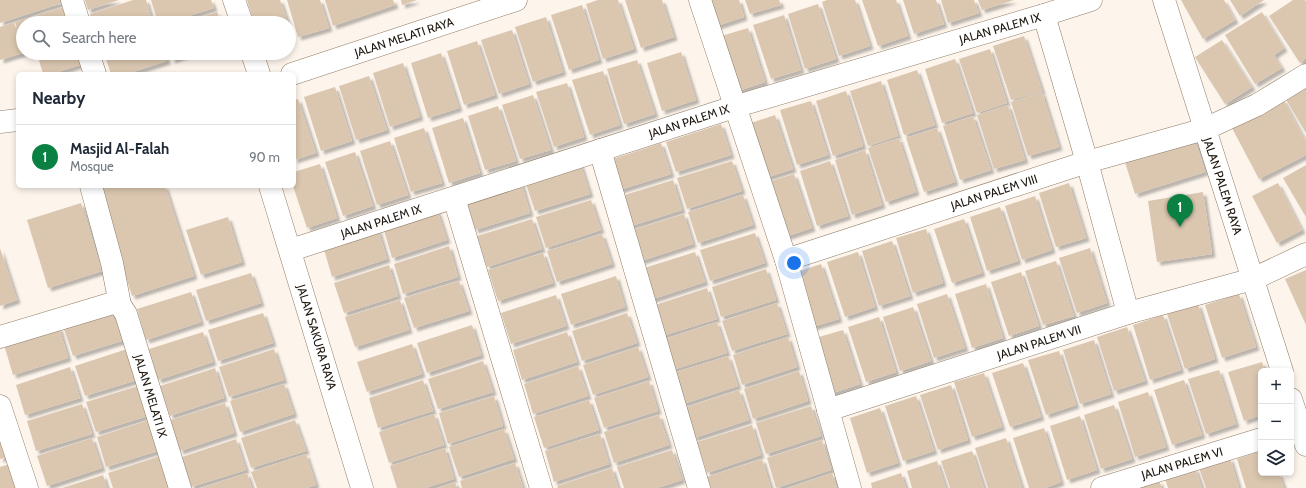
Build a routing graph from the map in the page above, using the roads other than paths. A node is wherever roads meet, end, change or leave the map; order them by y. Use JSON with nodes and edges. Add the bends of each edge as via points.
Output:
{"nodes":[{"id":1,"x":72,"y":0,"type":"edge"},
{"id":2,"x":234,"y":0,"type":"edge"},
{"id":3,"x":516,"y":0,"type":"edge"},
{"id":4,"x":700,"y":0,"type":"edge"},
{"id":5,"x":1091,"y":0,"type":"edge"},
{"id":6,"x":1164,"y":0,"type":"edge"},
{"id":7,"x":1044,"y":15,"type":"junction"},
{"id":8,"x":77,"y":16,"type":"edge"},
{"id":9,"x":240,"y":16,"type":"edge"},
{"id":10,"x":90,"y":60,"type":"edge"},
{"id":11,"x":254,"y":60,"type":"edge"},
{"id":12,"x":94,"y":72,"type":"edge"},
{"id":13,"x":258,"y":72,"type":"edge"},
{"id":14,"x":296,"y":73,"type":"edge"},
{"id":15,"x":1306,"y":75,"type":"edge"},
{"id":16,"x":734,"y":107,"type":"junction"},
{"id":17,"x":16,"y":120,"type":"edge"},
{"id":18,"x":0,"y":122,"type":"edge"},
{"id":19,"x":1205,"y":129,"type":"junction"},
{"id":20,"x":600,"y":150,"type":"junction"},
{"id":21,"x":1087,"y":162,"type":"junction"},
{"id":22,"x":92,"y":188,"type":"edge"},
{"id":23,"x":271,"y":188,"type":"edge"},
{"id":24,"x":454,"y":198,"type":"junction"},
{"id":25,"x":291,"y":250,"type":"junction"},
{"id":26,"x":1306,"y":254,"type":"edge"},
{"id":27,"x":786,"y":260,"type":"junction"},
{"id":28,"x":1253,"y":279,"type":"junction"},
{"id":29,"x":120,"y":306,"type":"junction"},
{"id":30,"x":1128,"y":313,"type":"junction"},
{"id":31,"x":0,"y":337,"type":"edge"},
{"id":32,"x":1281,"y":368,"type":"edge"},
{"id":33,"x":1293,"y":404,"type":"edge"},
{"id":34,"x":0,"y":406,"type":"edge"},
{"id":35,"x":828,"y":410,"type":"junction"},
{"id":36,"x":1301,"y":431,"type":"edge"},
{"id":37,"x":1258,"y":440,"type":"edge"},
{"id":38,"x":27,"y":488,"type":"edge"},
{"id":39,"x":180,"y":488,"type":"edge"},
{"id":40,"x":362,"y":488,"type":"edge"},
{"id":41,"x":542,"y":488,"type":"edge"},
{"id":42,"x":699,"y":488,"type":"edge"},
{"id":43,"x":850,"y":488,"type":"edge"},
{"id":44,"x":1102,"y":488,"type":"edge"}],
"edges":[{"from":1,"to":8,"type":"street"},
{"from":2,"to":9,"type":"street"},
{"from":3,"to":14,"type":"street","name":"JALAN MELATI RAYA"},
{"from":4,"to":16,"type":"street"},
{"from":5,"to":7,"type":"street","name":"JALAN PALEM IX"},
{"from":6,"to":19,"type":"street","name":"JALAN PALEM RAYA"},
{"from":7,"to":16,"type":"street","name":"JALAN PALEM IX"},
{"from":7,"to":21,"type":"street"},
{"from":10,"to":12,"type":"street"},
{"from":11,"to":13,"type":"street"},
{"from":15,"to":19,"type":"street","name":"JALAN PALEM VIII","via":[[1257,105]]},
{"from":16,"to":20,"type":"street","name":"JALAN PALEM IX"},
{"from":16,"to":27,"type":"street"},
{"from":17,"to":18,"type":"street"},
{"from":19,"to":21,"type":"street","name":"JALAN PALEM VIII"},
{"from":19,"to":28,"type":"street","name":"JALAN PALEM RAYA"},
{"from":20,"to":24,"type":"street","name":"JALAN PALEM IX"},
{"from":20,"to":42,"type":"street"},
{"from":21,"to":27,"type":"street","name":"JALAN PALEM VIII"},
{"from":21,"to":30,"type":"street"},
{"from":22,"to":29,"type":"street","name":"JALAN MELATI IX","via":[[112,263]]},
{"from":23,"to":25,"type":"street","name":"JALAN SAKURA RAYA"},
{"from":24,"to":25,"type":"street","name":"JALAN PALEM IX"},
{"from":24,"to":41,"type":"street"},
{"from":25,"to":40,"type":"street","name":"JALAN SAKURA RAYA"},
{"from":26,"to":28,"type":"street","name":"JALAN PALEM VII"},
{"from":27,"to":35,"type":"street"},
{"from":28,"to":30,"type":"street","name":"JALAN PALEM VII"},
{"from":28,"to":32,"type":"street","name":"JALAN PALEM RAYA"},
{"from":29,"to":31,"type":"street","via":[[113,303]]},
{"from":29,"to":39,"type":"street","name":"JALAN MELATI IX","via":[[126,314]]},
{"from":30,"to":35,"type":"street","name":"JALAN PALEM VII"},
{"from":33,"to":36,"type":"street"},
{"from":34,"to":38,"type":"street"},
{"from":35,"to":43,"type":"street"},
{"from":37,"to":44,"type":"street","name":"JALAN PALEM VI"}]}
